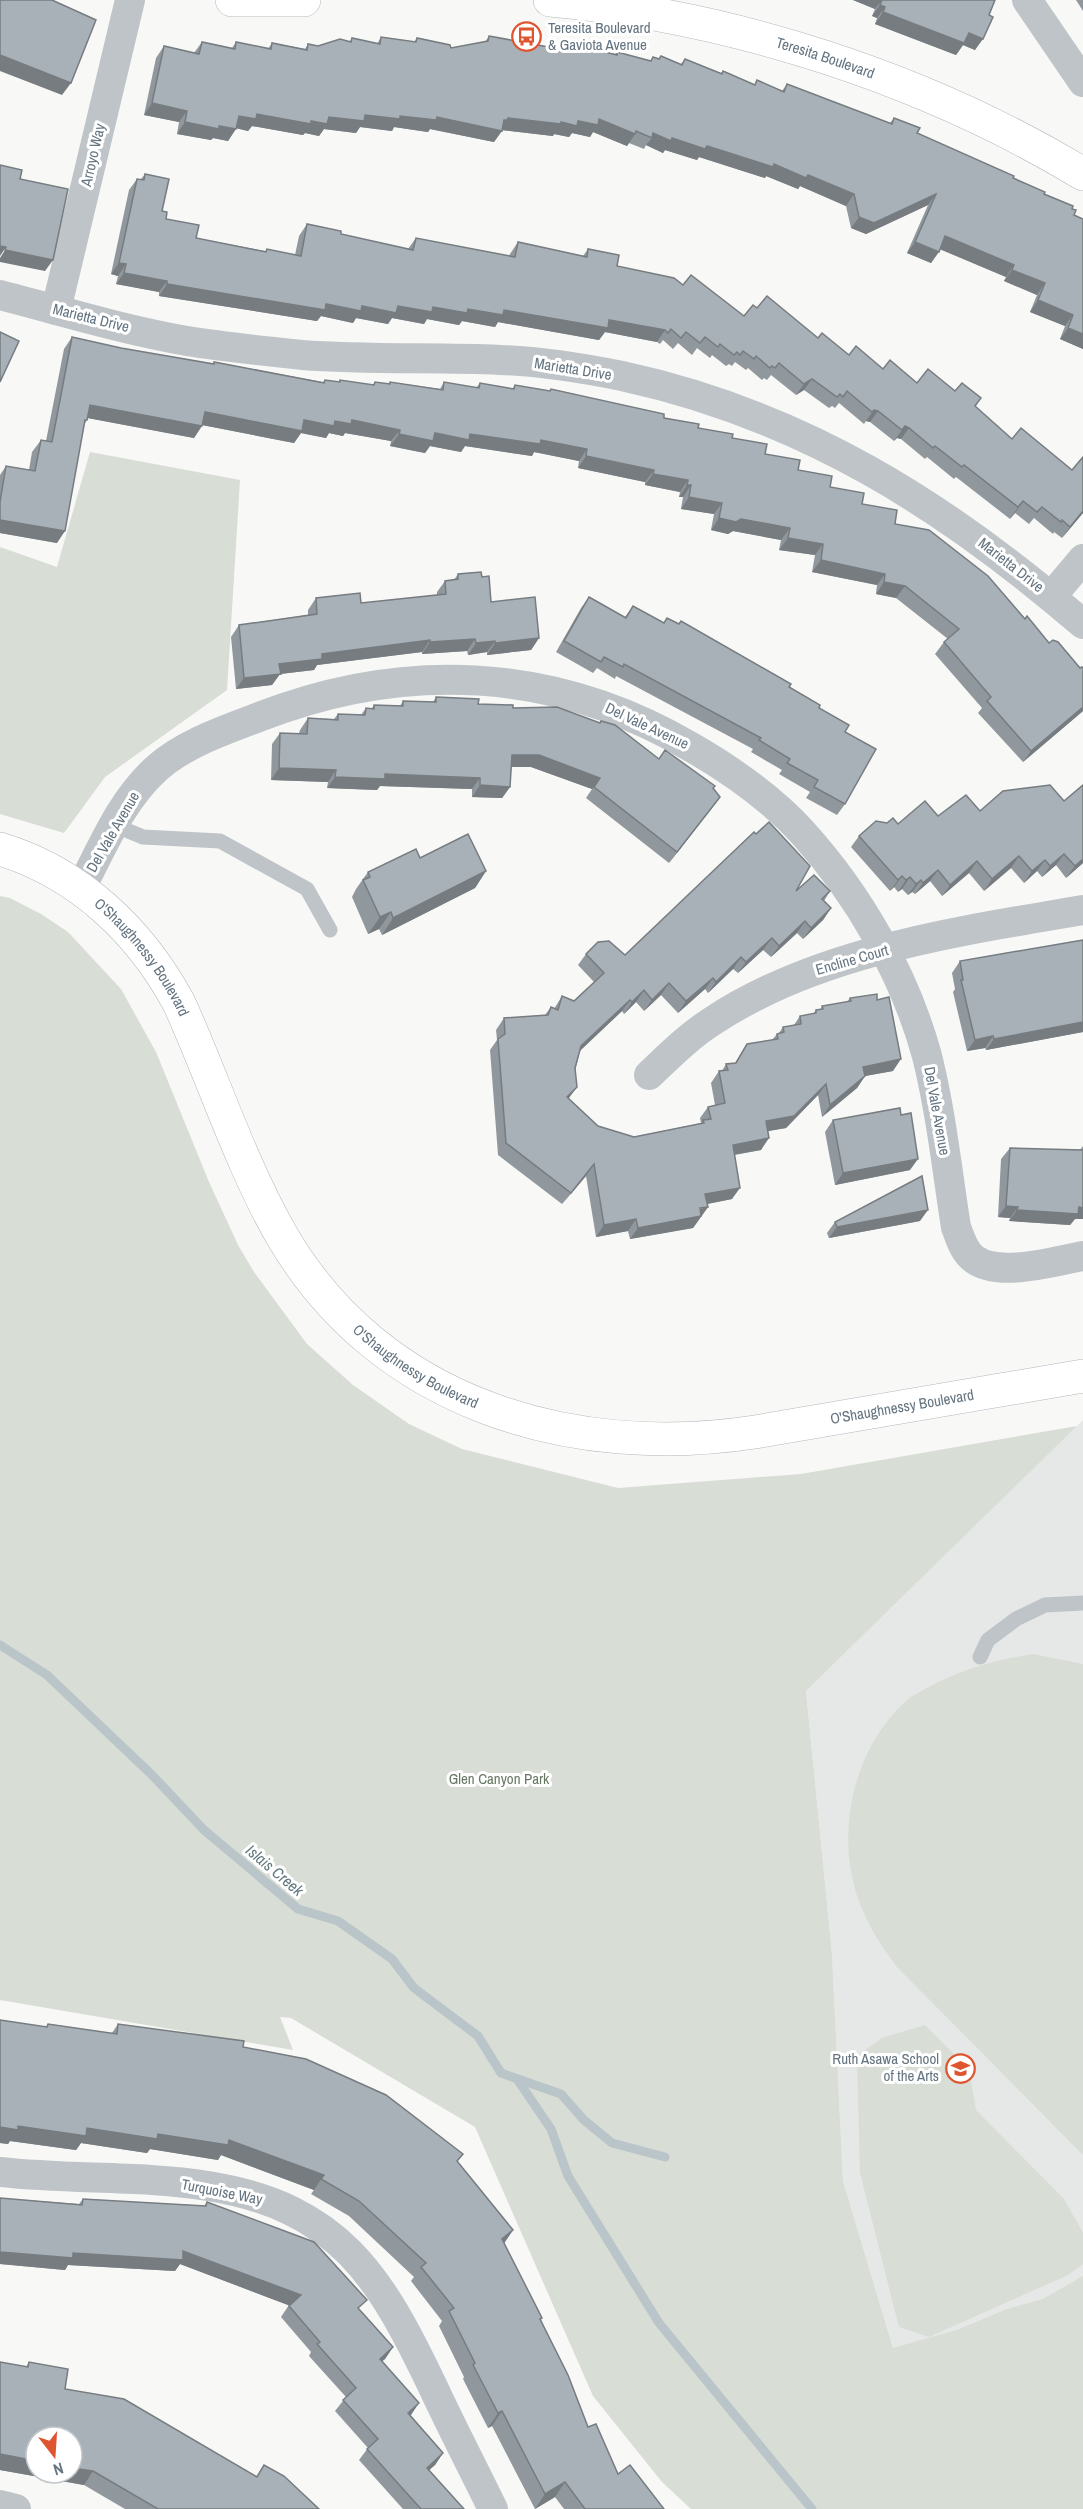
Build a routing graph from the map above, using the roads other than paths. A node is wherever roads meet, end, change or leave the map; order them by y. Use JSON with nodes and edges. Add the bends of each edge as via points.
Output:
{"nodes":[{"id":1,"x":130,"y":0,"type":"edge"},
{"id":2,"x":241,"y":0,"type":"edge"},
{"id":3,"x":304,"y":0,"type":"edge"},
{"id":4,"x":550,"y":0,"type":"edge"},
{"id":5,"x":1027,"y":0,"type":"edge"},
{"id":6,"x":595,"y":2,"type":"edge"},
{"id":7,"x":1083,"y":82,"type":"edge"},
{"id":8,"x":1083,"y":174,"type":"edge"},
{"id":9,"x":0,"y":295,"type":"edge"},
{"id":10,"x":56,"y":310,"type":"junction"},
{"id":11,"x":1083,"y":559,"type":"edge"},
{"id":12,"x":1051,"y":597,"type":"junction"},
{"id":13,"x":1083,"y":624,"type":"edge"},
{"id":14,"x":114,"y":825,"type":"junction"},
{"id":15,"x":0,"y":849,"type":"edge"},
{"id":16,"x":81,"y":888,"type":"junction"},
{"id":17,"x":1083,"y":910,"type":"edge"},
{"id":18,"x":330,"y":930,"type":"dead end"},
{"id":19,"x":884,"y":951,"type":"junction"},
{"id":20,"x":649,"y":1075,"type":"dead end"},
{"id":21,"x":1083,"y":1256,"type":"edge"},
{"id":22,"x":1083,"y":1376,"type":"edge"},
{"id":23,"x":1083,"y":1603,"type":"edge"},
{"id":24,"x":980,"y":1657,"type":"dead end"},
{"id":25,"x":0,"y":2172,"type":"edge"},
{"id":26,"x":0,"y":2505,"type":"edge"},
{"id":27,"x":16,"y":2509,"type":"edge"},
{"id":28,"x":493,"y":2509,"type":"edge"}],
"edges":[{"from":1,"to":10,"type":"street","name":"Arroyo Way"},
{"from":2,"to":3,"type":"main road"},
{"from":4,"to":6,"type":"main road","name":"Teresita Boulevard"},
{"from":5,"to":7,"type":"street"},
{"from":6,"to":8,"type":"main road","name":"Teresita Boulevard","via":[[708,26],[841,64],[969,111]]},
{"from":9,"to":10,"type":"street","name":"Marietta Drive"},
{"from":10,"to":12,"type":"street","name":"Marietta Drive","via":[[184,340],[244,349],[504,360],[592,371],[684,392],[757,417],[855,461],[951,520]]},
{"from":11,"to":12,"type":"street"},
{"from":12,"to":13,"type":"street","name":"Marietta Drive"},
{"from":14,"to":16,"type":"street","name":"Del Vale Avenue"},
{"from":14,"to":18,"type":"lane","via":[[143,837],[220,841],[307,889]]},
{"from":14,"to":19,"type":"street","name":"Del Vale Avenue","via":[[140,785],[159,766],[220,733],[287,706],[339,690],[394,682],[514,683],[567,693],[620,710],[719,763],[801,831],[852,897]]},
{"from":15,"to":16,"type":"main road","name":"O'Shaughnessy Boulevard"},
{"from":16,"to":22,"type":"main road","name":"O'Shaughnessy Boulevard","via":[[126,928],[164,975],[268,1211],[319,1290],[362,1335],[445,1390],[474,1404],[537,1424],[599,1436],[659,1440],[745,1434]]},
{"from":17,"to":19,"type":"street","name":"Encline Court","via":[[955,932]]},
{"from":19,"to":20,"type":"street","name":"Encline Court","via":[[820,968],[744,1002],[687,1040]]},
{"from":19,"to":21,"type":"street","name":"Del Vale Avenue","via":[[926,1054],[962,1244],[973,1259],[991,1267],[1010,1268]]},
{"from":23,"to":24,"type":"lane","via":[[1045,1605],[1016,1619],[988,1640]]},
{"from":25,"to":28,"type":"street","name":"Turquoise Way","via":[[208,2186],[259,2197],[303,2216],[338,2241],[364,2267],[388,2300]]},
{"from":26,"to":27,"type":"street"}]}
